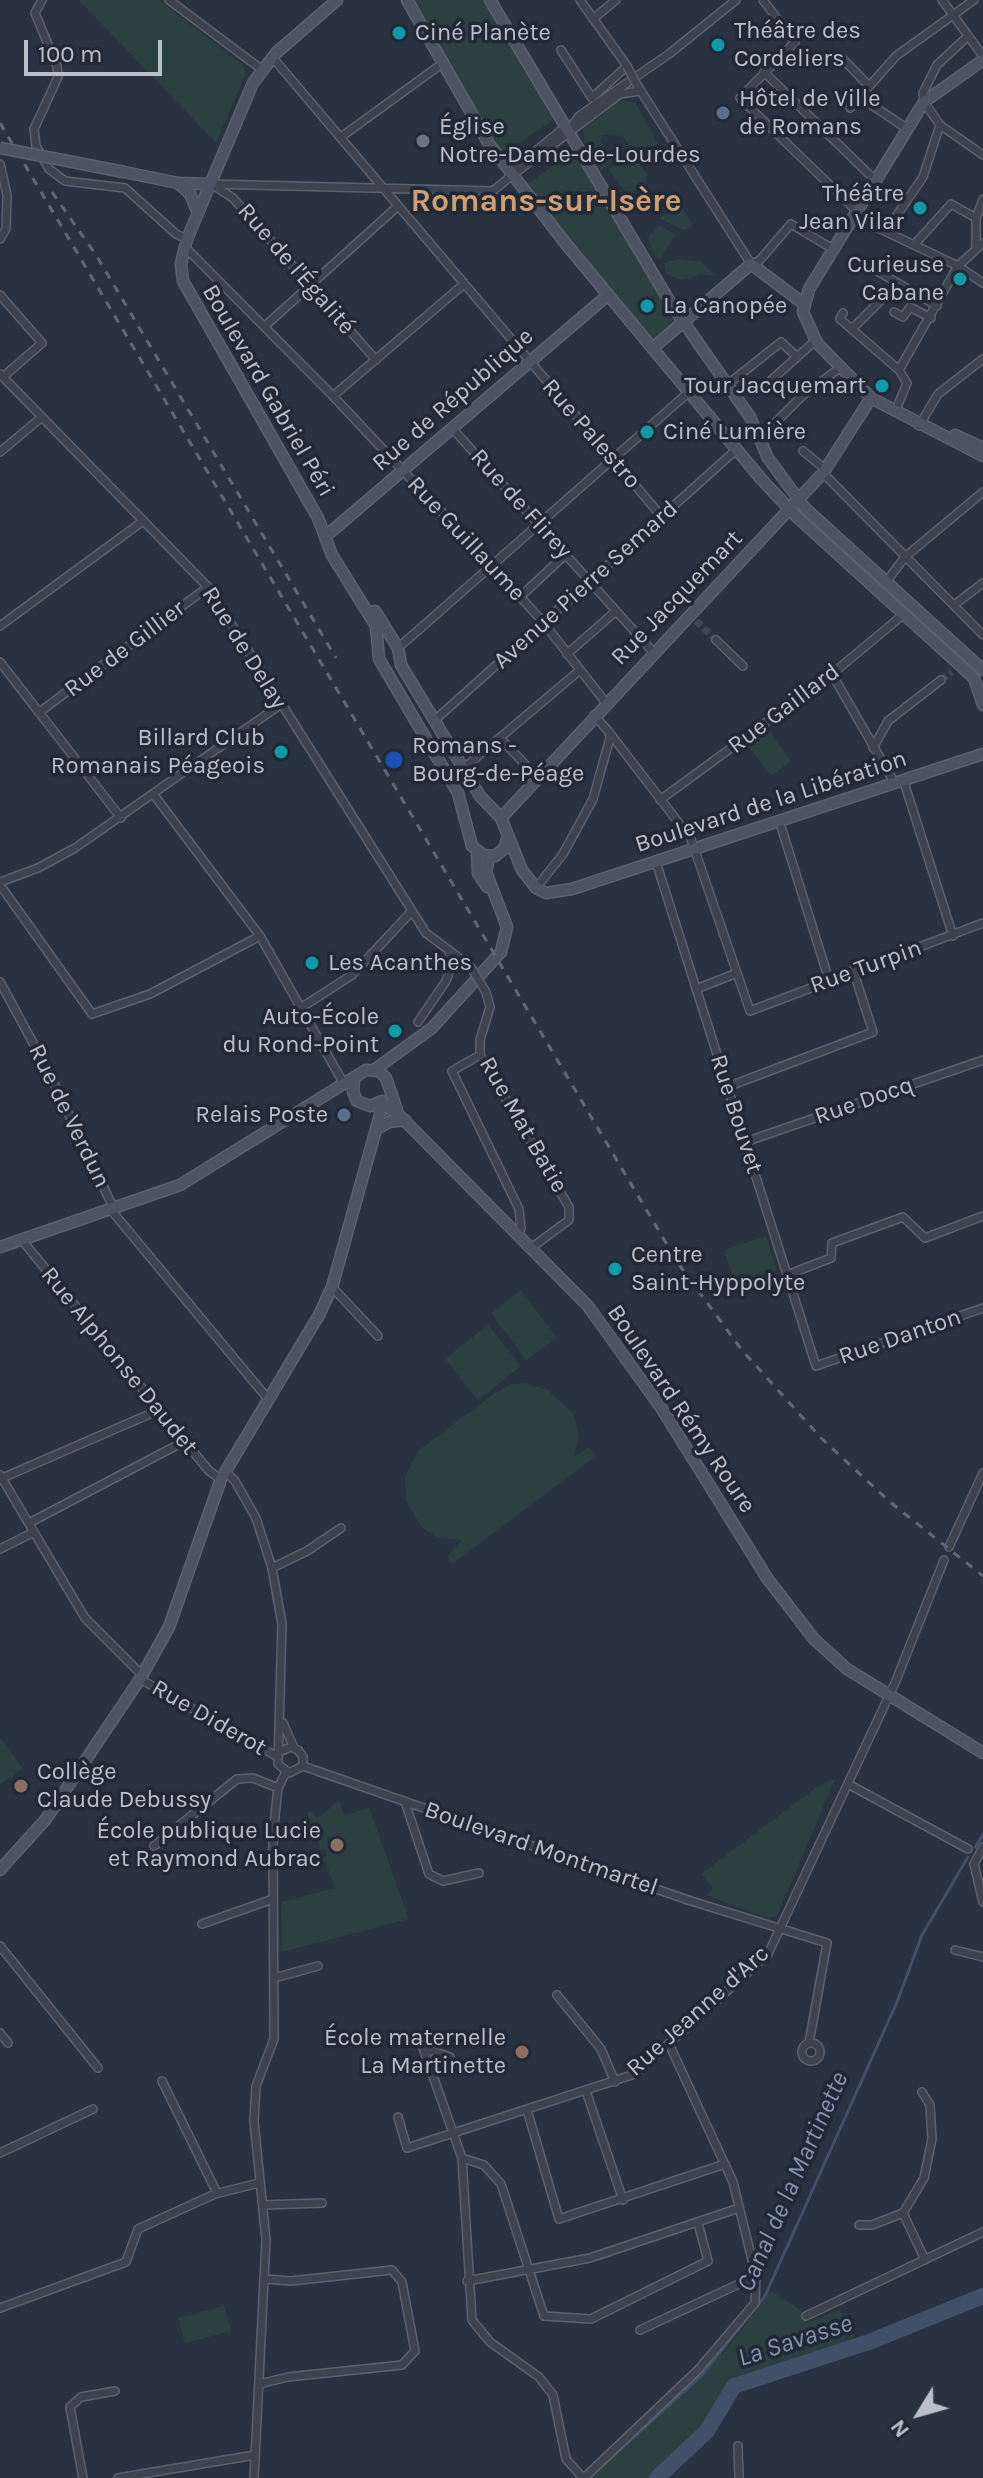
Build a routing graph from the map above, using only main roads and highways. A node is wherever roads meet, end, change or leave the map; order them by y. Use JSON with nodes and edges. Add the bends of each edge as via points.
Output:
{"nodes":[{"id":1,"x":337,"y":0,"type":"edge"},
{"id":2,"x":407,"y":0,"type":"edge"},
{"id":3,"x":490,"y":0,"type":"edge"},
{"id":4,"x":983,"y":58,"type":"edge"},
{"id":5,"x":0,"y":148,"type":"edge"},
{"id":6,"x":178,"y":183,"type":"junction"},
{"id":7,"x":211,"y":184,"type":"junction"},
{"id":8,"x":198,"y":213,"type":"junction"},
{"id":9,"x":608,"y":295,"type":"junction"},
{"id":10,"x":804,"y":304,"type":"junction"},
{"id":11,"x":684,"y":324,"type":"junction"},
{"id":12,"x":653,"y":348,"type":"junction"},
{"id":13,"x":871,"y":398,"type":"junction"},
{"id":14,"x":919,"y":426,"type":"junction"},
{"id":15,"x":983,"y":448,"type":"edge"},
{"id":16,"x":983,"y":456,"type":"edge"},
{"id":17,"x":801,"y":497,"type":"junction"},
{"id":18,"x":789,"y":509,"type":"junction"},
{"id":19,"x":326,"y":536,"type":"junction"},
{"id":20,"x":397,"y":651,"type":"junction"},
{"id":21,"x":381,"y":655,"type":"junction"},
{"id":22,"x":983,"y":670,"type":"edge"},
{"id":23,"x":983,"y":705,"type":"edge"},
{"id":24,"x":983,"y":754,"type":"edge"},
{"id":25,"x":487,"y":806,"type":"junction"},
{"id":26,"x":501,"y":818,"type":"junction"},
{"id":27,"x":465,"y":820,"type":"junction"},
{"id":28,"x":508,"y":836,"type":"junction"},
{"id":29,"x":477,"y":852,"type":"junction"},
{"id":30,"x":494,"y":855,"type":"junction"},
{"id":31,"x":522,"y":870,"type":"junction"},
{"id":32,"x":499,"y":906,"type":"junction"},
{"id":33,"x":402,"y":1051,"type":"junction"},
{"id":34,"x":374,"y":1070,"type":"junction"},
{"id":35,"x":386,"y":1078,"type":"junction"},
{"id":36,"x":347,"y":1086,"type":"junction"},
{"id":37,"x":388,"y":1090,"type":"junction"},
{"id":38,"x":380,"y":1103,"type":"junction"},
{"id":39,"x":366,"y":1105,"type":"junction"},
{"id":40,"x":402,"y":1118,"type":"junction"},
{"id":41,"x":376,"y":1129,"type":"junction"},
{"id":42,"x":0,"y":1247,"type":"edge"},
{"id":43,"x":983,"y":1753,"type":"edge"},
{"id":44,"x":0,"y":1870,"type":"edge"}],
"edges":[{"from":1,"to":7,"type":"main road","via":[[261,69]]},
{"from":2,"to":9,"type":"main road","via":[[513,179]]},
{"from":3,"to":11,"type":"main road","via":[[572,128]]},
{"from":4,"to":10,"type":"main road","via":[[924,102]]},
{"from":5,"to":6,"type":"main road","bridge":true},
{"from":6,"to":7,"type":"main road"},
{"from":6,"to":8,"type":"main road"},
{"from":7,"to":8,"type":"main road"},
{"from":8,"to":19,"type":"main road","name":"Boulevard Gabriel Péri","via":[[181,264],[188,294]]},
{"from":9,"to":12,"type":"main road"},
{"from":9,"to":19,"type":"main road","name":"Rue de République"},
{"from":10,"to":11,"type":"main road","via":[[751,264]]},
{"from":10,"to":13,"type":"main road","via":[[815,341]]},
{"from":11,"to":12,"type":"main road"},
{"from":11,"to":17,"type":"main road","via":[[750,417],[768,458]]},
{"from":12,"to":18,"type":"main road"},
{"from":13,"to":14,"type":"main road"},
{"from":13,"to":17,"type":"main road","name":"Rue Jacquemart"},
{"from":14,"to":15,"type":"main road","via":[[929,424]]},
{"from":14,"to":16,"type":"main road"},
{"from":17,"to":18,"type":"main road","name":"Rue Jacquemart"},
{"from":17,"to":22,"type":"main road","via":[[805,508]]},
{"from":18,"to":23,"type":"main road","via":[[956,669],[974,678]]},
{"from":18,"to":26,"type":"main road","name":"Rue Jacquemart"},
{"from":19,"to":20,"type":"main road","name":"Boulevard Gabriel Péri"},
{"from":19,"to":21,"type":"main road","name":"Boulevard Gabriel Péri","via":[[376,626]]},
{"from":20,"to":21,"type":"main road"},
{"from":20,"to":21,"type":"main road","via":[[392,665]]},
{"from":20,"to":25,"type":"main road","name":"Boulevard Gabriel Péri"},
{"from":21,"to":27,"type":"main road","name":"Boulevard Gabriel Péri","via":[[458,793]]},
{"from":24,"to":31,"type":"main road","name":"Boulevard de la Libération","via":[[572,889],[546,893]]},
{"from":25,"to":26,"type":"main road"},
{"from":25,"to":27,"type":"main road","via":[[474,809]]},
{"from":26,"to":28,"type":"main road"},
{"from":27,"to":29,"type":"main road"},
{"from":28,"to":30,"type":"main road"},
{"from":28,"to":31,"type":"main road"},
{"from":29,"to":30,"type":"main road"},
{"from":29,"to":32,"type":"main road","via":[[478,873]]},
{"from":30,"to":31,"type":"main road"},
{"from":30,"to":32,"type":"main road","via":[[486,872]]},
{"from":32,"to":33,"type":"main road","via":[[507,927],[501,952],[442,1019]]},
{"from":33,"to":34,"type":"main road"},
{"from":33,"to":35,"type":"main road"},
{"from":34,"to":35,"type":"main road"},
{"from":34,"to":36,"type":"main road","via":[[362,1071]]},
{"from":35,"to":37,"type":"main road"},
{"from":36,"to":39,"type":"main road"},
{"from":36,"to":42,"type":"main road","via":[[180,1185]]},
{"from":37,"to":38,"type":"main road"},
{"from":37,"to":40,"type":"main road","name":"Boulevard Rémy Roure"},
{"from":38,"to":39,"type":"main road"},
{"from":38,"to":40,"type":"main road","name":"Boulevard Rémy Roure"},
{"from":38,"to":41,"type":"main road"},
{"from":39,"to":41,"type":"main road"},
{"from":40,"to":41,"type":"main road"},
{"from":40,"to":43,"type":"main road","name":"Boulevard Rémy Roure","via":[[575,1289],[662,1409],[767,1578],[831,1657]]},
{"from":41,"to":44,"type":"main road","via":[[332,1287],[223,1475],[169,1627],[46,1819]]}]}
